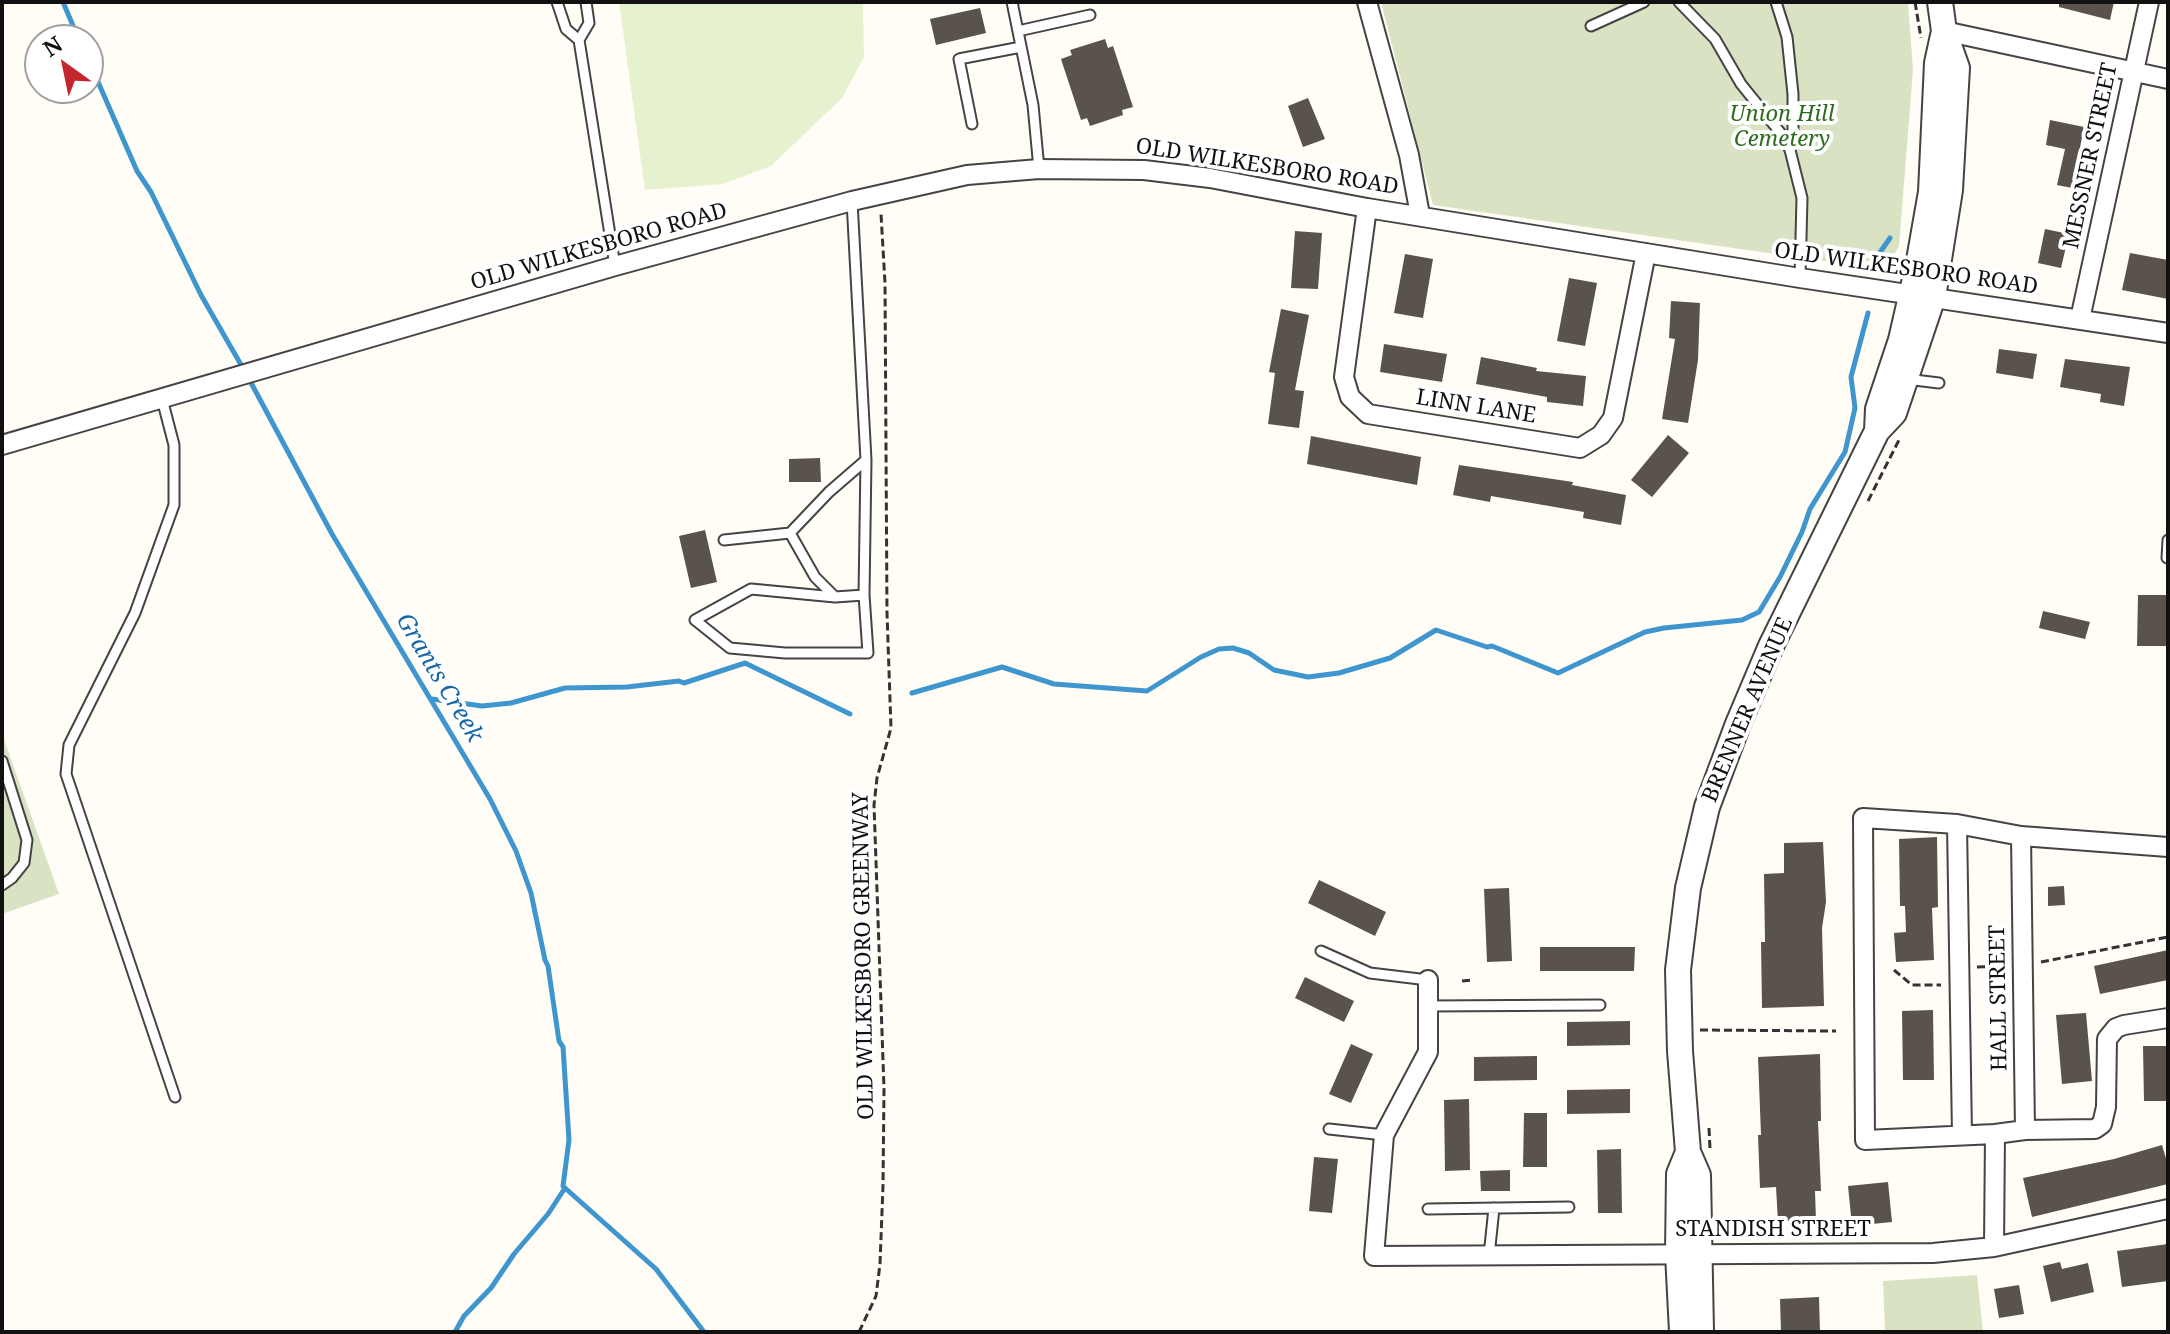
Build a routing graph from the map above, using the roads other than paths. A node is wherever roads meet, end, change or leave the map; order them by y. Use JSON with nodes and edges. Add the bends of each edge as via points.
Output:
{"nodes":[{"id":1,"x":557,"y":2,"type":"edge"},
{"id":2,"x":586,"y":2,"type":"edge"},
{"id":3,"x":1012,"y":2,"type":"edge"},
{"id":4,"x":1367,"y":2,"type":"edge"},
{"id":5,"x":1644,"y":2,"type":"edge"},
{"id":6,"x":1679,"y":2,"type":"edge"},
{"id":7,"x":1776,"y":2,"type":"edge"},
{"id":8,"x":1940,"y":2,"type":"edge"},
{"id":9,"x":2149,"y":2,"type":"edge"},
{"id":10,"x":1090,"y":15,"type":"dead end"},
{"id":11,"x":1591,"y":26,"type":"dead end"},
{"id":12,"x":1018,"y":31,"type":"junction"},
{"id":13,"x":1944,"y":31,"type":"junction"},
{"id":14,"x":579,"y":40,"type":"junction"},
{"id":15,"x":1021,"y":47,"type":"junction"},
{"id":16,"x":2134,"y":71,"type":"junction"},
{"id":17,"x":2168,"y":79,"type":"edge"},
{"id":18,"x":972,"y":124,"type":"dead end"},
{"id":19,"x":1790,"y":150,"type":"junction"},
{"id":20,"x":1039,"y":169,"type":"junction"},
{"id":21,"x":852,"y":201,"type":"junction"},
{"id":22,"x":1367,"y":208,"type":"junction"},
{"id":23,"x":1420,"y":215,"type":"junction"},
{"id":24,"x":1646,"y":253,"type":"junction"},
{"id":25,"x":615,"y":266,"type":"junction"},
{"id":26,"x":1800,"y":278,"type":"junction"},
{"id":27,"x":1922,"y":296,"type":"junction"},
{"id":28,"x":2080,"y":319,"type":"junction"},
{"id":29,"x":2168,"y":333,"type":"edge"},
{"id":30,"x":1906,"y":379,"type":"junction"},
{"id":31,"x":1939,"y":383,"type":"dead end"},
{"id":32,"x":162,"y":399,"type":"junction"},
{"id":33,"x":1877,"y":431,"type":"junction"},
{"id":34,"x":2,"y":445,"type":"edge"},
{"id":35,"x":866,"y":460,"type":"junction"},
{"id":36,"x":790,"y":533,"type":"junction"},
{"id":37,"x":724,"y":540,"type":"dead end"},
{"id":38,"x":2168,"y":540,"type":"edge"},
{"id":39,"x":2167,"y":558,"type":"edge"},
{"id":40,"x":864,"y":595,"type":"junction"},
{"id":41,"x":835,"y":597,"type":"junction"},
{"id":42,"x":2,"y":761,"type":"edge"},
{"id":43,"x":1957,"y":824,"type":"junction"},
{"id":44,"x":2021,"y":836,"type":"junction"},
{"id":45,"x":2168,"y":847,"type":"edge"},
{"id":46,"x":2,"y":885,"type":"edge"},
{"id":47,"x":1321,"y":951,"type":"dead end"},
{"id":48,"x":1428,"y":980,"type":"joint"},
{"id":49,"x":1600,"y":1005,"type":"dead end"},
{"id":50,"x":1428,"y":1006,"type":"junction"},
{"id":51,"x":2168,"y":1018,"type":"edge"},
{"id":52,"x":175,"y":1097,"type":"dead end"},
{"id":53,"x":1329,"y":1129,"type":"dead end"},
{"id":54,"x":2025,"y":1130,"type":"junction"},
{"id":55,"x":1995,"y":1134,"type":"junction"},
{"id":56,"x":1384,"y":1135,"type":"junction"},
{"id":57,"x":1962,"y":1135,"type":"junction"},
{"id":58,"x":1569,"y":1207,"type":"dead end"},
{"id":59,"x":1494,"y":1208,"type":"junction"},
{"id":60,"x":1428,"y":1209,"type":"dead end"},
{"id":61,"x":2168,"y":1209,"type":"edge"},
{"id":62,"x":1994,"y":1247,"type":"junction"},
{"id":63,"x":1689,"y":1254,"type":"junction"},
{"id":64,"x":1489,"y":1256,"type":"junction"},
{"id":65,"x":1682,"y":1332,"type":"edge"},
{"id":66,"x":1701,"y":1332,"type":"edge"}],
"edges":[{"from":1,"to":14,"type":"lane","via":[[566,29]]},
{"from":2,"to":14,"type":"lane","via":[[589,23]]},
{"from":3,"to":12,"type":"lane"},
{"from":4,"to":23,"type":"street"},
{"from":5,"to":11,"type":"lane"},
{"from":6,"to":19,"type":"lane","via":[[1715,39]]},
{"from":7,"to":19,"type":"lane","via":[[1787,37],[1793,94]]},
{"from":8,"to":13,"type":"street","name":"BRENNER AVENUE"},
{"from":9,"to":16,"type":"street","name":"MESSNER STREET"},
{"from":10,"to":12,"type":"lane"},
{"from":12,"to":15,"type":"lane"},
{"from":13,"to":16,"type":"street"},
{"from":13,"to":27,"type":"street","name":"BRENNER AVENUE","via":[[1937,63],[1931,192],[1918,266]]},
{"from":14,"to":25,"type":"lane"},
{"from":15,"to":18,"type":"lane","via":[[959,59]]},
{"from":15,"to":20,"type":"lane"},
{"from":16,"to":17,"type":"street"},
{"from":16,"to":28,"type":"street","name":"MESSNER STREET"},
{"from":19,"to":26,"type":"lane","via":[[1802,198]]},
{"from":20,"to":21,"type":"street","name":"OLD WILKESBORO ROAD","via":[[967,175]]},
{"from":20,"to":22,"type":"street","name":"OLD WILKESBORO ROAD","via":[[1144,170]]},
{"from":21,"to":25,"type":"street","name":"OLD WILKESBORO ROAD"},
{"from":21,"to":35,"type":"lane"},
{"from":22,"to":23,"type":"street","name":"OLD WILKESBORO ROAD"},
{"from":22,"to":24,"type":"street","name":"LINN LANE","via":[[1344,377],[1350,397],[1368,414],[1580,448],[1601,435],[1613,418]]},
{"from":23,"to":24,"type":"street","name":"OLD WILKESBORO ROAD"},
{"from":24,"to":26,"type":"street","name":"OLD WILKESBORO ROAD"},
{"from":25,"to":32,"type":"street","name":"OLD WILKESBORO ROAD"},
{"from":26,"to":27,"type":"street","name":"OLD WILKESBORO ROAD"},
{"from":27,"to":28,"type":"street","name":"OLD WILKESBORO ROAD"},
{"from":27,"to":30,"type":"street","name":"BRENNER AVENUE"},
{"from":27,"to":33,"type":"street","name":"BRENNER AVENUE","via":[[1901,340],[1878,409]]},
{"from":28,"to":29,"type":"street","name":"OLD WILKESBORO ROAD"},
{"from":30,"to":31,"type":"lane"},
{"from":30,"to":33,"type":"street","name":"BRENNER AVENUE","via":[[1894,413]]},
{"from":32,"to":34,"type":"street","name":"OLD WILKESBORO ROAD"},
{"from":32,"to":52,"type":"lane","via":[[174,445],[174,505],[135,613],[69,745],[66,774]]},
{"from":33,"to":63,"type":"street","name":"BRENNER AVENUE","via":[[1771,646],[1714,784],[1700,833],[1678,970],[1680,1051],[1699,1152],[1679,1174]]},
{"from":35,"to":36,"type":"lane"},
{"from":35,"to":40,"type":"lane"},
{"from":36,"to":37,"type":"lane"},
{"from":36,"to":41,"type":"lane","via":[[815,577]]},
{"from":38,"to":39,"type":"lane"},
{"from":40,"to":41,"type":"lane"},
{"from":40,"to":41,"type":"lane","via":[[868,653],[730,648],[695,620],[751,589]]},
{"from":42,"to":46,"type":"lane","via":[[27,840],[24,863]]},
{"from":43,"to":44,"type":"street"},
{"from":43,"to":57,"type":"street"},
{"from":43,"to":57,"type":"street","via":[[1863,818],[1865,1140]]},
{"from":44,"to":45,"type":"street"},
{"from":44,"to":54,"type":"street","name":"HALL STREET"},
{"from":47,"to":48,"type":"lane","via":[[1370,973]]},
{"from":48,"to":50,"type":"street"},
{"from":49,"to":50,"type":"lane"},
{"from":50,"to":56,"type":"street","via":[[1428,1052]]},
{"from":51,"to":54,"type":"street","via":[[2124,1025],[2107,1039],[2102,1124],[2095,1129]]},
{"from":53,"to":56,"type":"lane"},
{"from":54,"to":55,"type":"street"},
{"from":55,"to":57,"type":"street"},
{"from":55,"to":62,"type":"street"},
{"from":56,"to":64,"type":"street","name":"STANDISH STREET","via":[[1374,1256]]},
{"from":58,"to":59,"type":"lane"},
{"from":59,"to":60,"type":"lane"},
{"from":59,"to":64,"type":"lane"},
{"from":61,"to":62,"type":"street","name":"STANDISH STREET"},
{"from":62,"to":63,"type":"street","name":"STANDISH STREET","via":[[1933,1253]]},
{"from":63,"to":64,"type":"street","name":"STANDISH STREET"},
{"from":63,"to":65,"type":"street","name":"BRENNER AVENUE"},
{"from":63,"to":66,"type":"street","name":"BRENNER AVENUE"}]}
